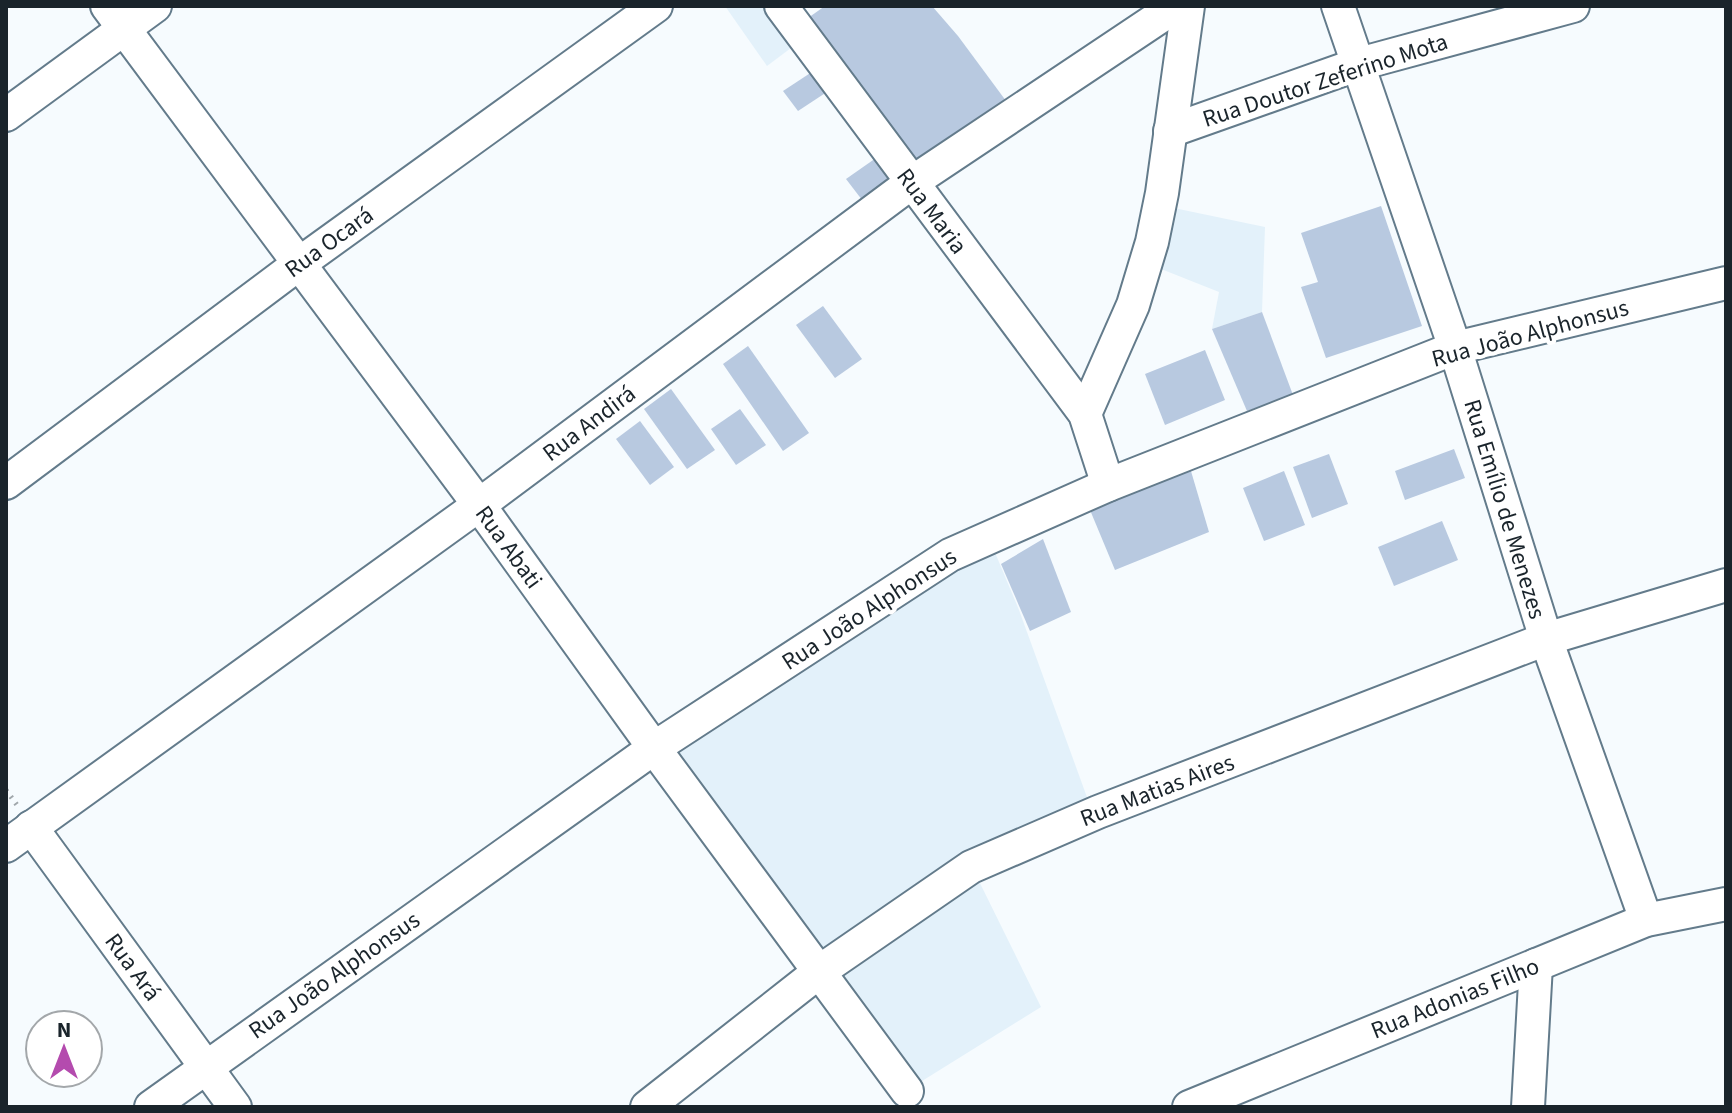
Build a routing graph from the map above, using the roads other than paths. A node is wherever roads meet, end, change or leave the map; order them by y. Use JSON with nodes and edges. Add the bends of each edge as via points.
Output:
{"nodes":[{"id":1,"x":155,"y":6,"type":"edge"},
{"id":2,"x":656,"y":6,"type":"edge"},
{"id":3,"x":781,"y":6,"type":"edge"},
{"id":4,"x":1176,"y":6,"type":"edge"},
{"id":5,"x":1188,"y":6,"type":"edge"},
{"id":6,"x":1338,"y":6,"type":"edge"},
{"id":7,"x":1573,"y":6,"type":"edge"},
{"id":8,"x":116,"y":17,"type":"edge"},
{"id":9,"x":1359,"y":64,"type":"junction"},
{"id":10,"x":6,"y":115,"type":"edge"},
{"id":11,"x":1170,"y":131,"type":"junction"},
{"id":12,"x":911,"y":183,"type":"junction"},
{"id":13,"x":300,"y":263,"type":"junction"},
{"id":14,"x":1726,"y":283,"type":"edge"},
{"id":15,"x":1455,"y":348,"type":"junction"},
{"id":16,"x":1085,"y":414,"type":"junction"},
{"id":17,"x":6,"y":483,"type":"edge"},
{"id":18,"x":1108,"y":485,"type":"junction"},
{"id":19,"x":479,"y":505,"type":"junction"},
{"id":20,"x":1726,"y":585,"type":"edge"},
{"id":21,"x":1546,"y":639,"type":"junction"},
{"id":22,"x":654,"y":748,"type":"junction"},
{"id":23,"x":19,"y":836,"type":"edge"},
{"id":24,"x":1726,"y":904,"type":"edge"},
{"id":25,"x":1646,"y":920,"type":"junction"},
{"id":26,"x":1536,"y":965,"type":"junction"},
{"id":27,"x":820,"y":971,"type":"junction"},
{"id":28,"x":205,"y":1066,"type":"junction"},
{"id":29,"x":907,"y":1091,"type":"dead end"},
{"id":30,"x":151,"y":1107,"type":"edge"},
{"id":31,"x":235,"y":1107,"type":"edge"},
{"id":32,"x":647,"y":1107,"type":"edge"},
{"id":33,"x":1189,"y":1107,"type":"edge"},
{"id":34,"x":1528,"y":1107,"type":"edge"}],
"edges":[{"from":1,"to":8,"type":"street"},
{"from":2,"to":13,"type":"street","name":"Rua Ocará"},
{"from":3,"to":12,"type":"street","name":"Rua Maria"},
{"from":4,"to":12,"type":"street","name":"Rua Andirá"},
{"from":5,"to":11,"type":"street"},
{"from":6,"to":9,"type":"street","name":"Rua Emílio de Menezes"},
{"from":7,"to":9,"type":"street","name":"Rua Doutor Zeferino Mota"},
{"from":8,"to":10,"type":"street"},
{"from":8,"to":13,"type":"street","name":"Rua Abati"},
{"from":9,"to":11,"type":"street","name":"Rua Doutor Zeferino Mota"},
{"from":9,"to":15,"type":"street","name":"Rua Emílio de Menezes"},
{"from":11,"to":16,"type":"street","via":[[1157,217],[1137,293]]},
{"from":12,"to":16,"type":"street","name":"Rua Maria"},
{"from":12,"to":19,"type":"street","name":"Rua Andirá"},
{"from":13,"to":17,"type":"street","name":"Rua Ocará"},
{"from":13,"to":19,"type":"street","name":"Rua Abati"},
{"from":14,"to":15,"type":"street","name":"Rua João Alphonsus"},
{"from":15,"to":18,"type":"street","name":"Rua João Alphonsus"},
{"from":15,"to":21,"type":"street","name":"Rua Emílio de Menezes"},
{"from":16,"to":18,"type":"street","name":"Rua Maria"},
{"from":18,"to":22,"type":"street","name":"Rua João Alphonsus","via":[[950,555]]},
{"from":19,"to":22,"type":"street","name":"Rua Abati"},
{"from":19,"to":23,"type":"street","name":"Rua Andirá"},
{"from":20,"to":21,"type":"street","name":"Rua Matias Aires"},
{"from":21,"to":25,"type":"street","name":"Rua Emílio de Menezes"},
{"from":21,"to":27,"type":"street","name":"Rua Matias Aires","via":[[1098,812],[971,867]]},
{"from":22,"to":27,"type":"street","name":"Rua Abati"},
{"from":22,"to":28,"type":"street","name":"Rua João Alphonsus"},
{"from":23,"to":28,"type":"street","name":"Rua Ará"},
{"from":24,"to":25,"type":"street","name":"Rua Adonias Filho"},
{"from":25,"to":26,"type":"street","name":"Rua Adonias Filho"},
{"from":26,"to":33,"type":"street","name":"Rua Adonias Filho"},
{"from":26,"to":34,"type":"street"},
{"from":27,"to":29,"type":"street","name":"Rua Abati"},
{"from":27,"to":32,"type":"street","name":"Rua Matias Aires"},
{"from":28,"to":30,"type":"street","name":"Rua João Alphonsus"},
{"from":28,"to":31,"type":"street","name":"Rua Ará"}]}
